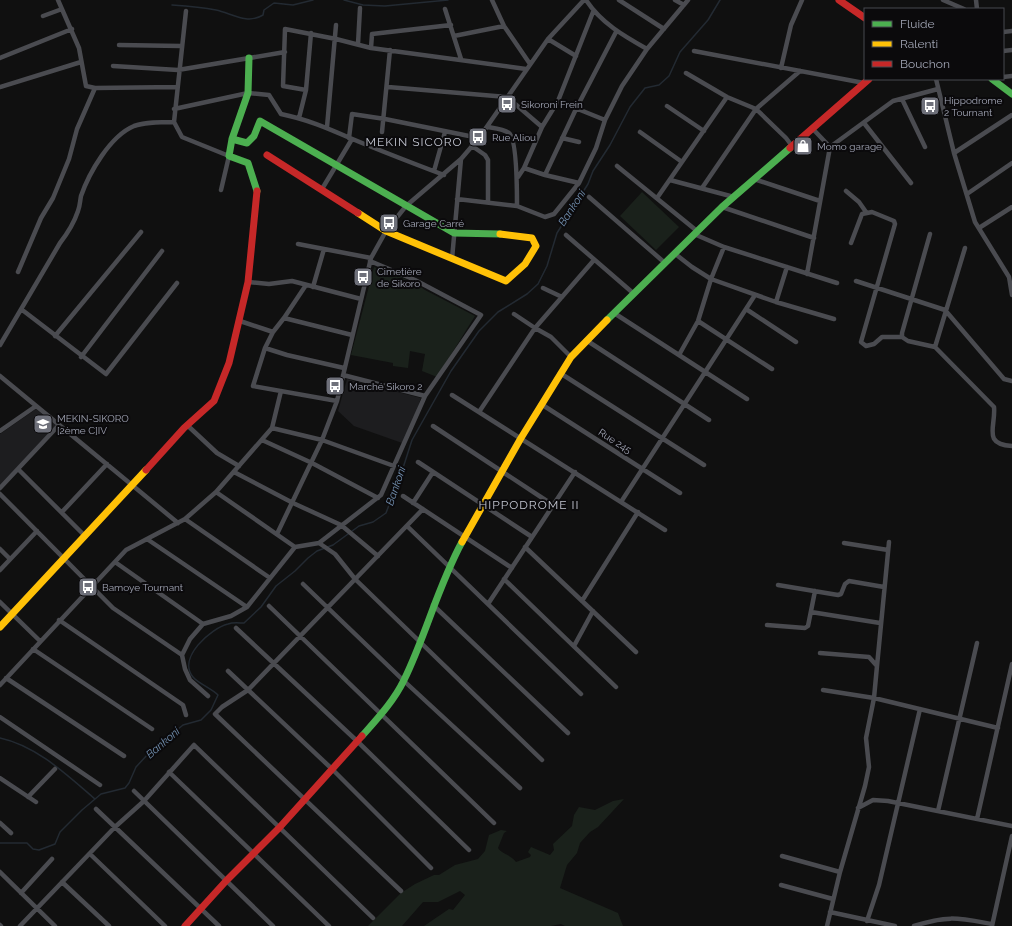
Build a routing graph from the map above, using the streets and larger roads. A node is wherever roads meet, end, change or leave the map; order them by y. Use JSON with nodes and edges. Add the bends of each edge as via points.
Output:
{"nodes":[{"id":1,"x":58,"y":0,"type":"edge"},
{"id":2,"x":492,"y":0,"type":"edge"},
{"id":3,"x":585,"y":0,"type":"edge"},
{"id":4,"x":618,"y":0,"type":"edge"},
{"id":5,"x":675,"y":0,"type":"edge"},
{"id":6,"x":688,"y":0,"type":"edge"},
{"id":7,"x":802,"y":0,"type":"edge"},
{"id":8,"x":943,"y":0,"type":"edge"},
{"id":9,"x":842,"y":1,"type":"edge"},
{"id":10,"x":684,"y":5,"type":"junction"},
{"id":11,"x":360,"y":8,"type":"dead end"},
{"id":12,"x":962,"y":8,"type":"edge"},
{"id":13,"x":62,"y":9,"type":"junction"},
{"id":14,"x":445,"y":9,"type":"dead end"},
{"id":15,"x":186,"y":11,"type":"dead end"},
{"id":16,"x":594,"y":12,"type":"junction"},
{"id":17,"x":42,"y":16,"type":"dead end"},
{"id":18,"x":864,"y":17,"type":"edge"},
{"id":19,"x":336,"y":25,"type":"dead end"},
{"id":20,"x":451,"y":25,"type":"junction"},
{"id":21,"x":504,"y":26,"type":"junction"},
{"id":22,"x":72,"y":29,"type":"junction"},
{"id":23,"x":664,"y":29,"type":"junction"},
{"id":24,"x":616,"y":32,"type":"junction"},
{"id":25,"x":311,"y":34,"type":"junction"},
{"id":26,"x":454,"y":36,"type":"junction"},
{"id":27,"x":548,"y":38,"type":"junction"},
{"id":28,"x":336,"y":39,"type":"junction"},
{"id":29,"x":358,"y":44,"type":"junction"},
{"id":30,"x":119,"y":45,"type":"dead end"},
{"id":31,"x":182,"y":46,"type":"junction"},
{"id":32,"x":371,"y":48,"type":"junction"},
{"id":33,"x":390,"y":50,"type":"junction"},
{"id":34,"x":647,"y":50,"type":"junction"},
{"id":35,"x":694,"y":51,"type":"dead end"},
{"id":36,"x":285,"y":52,"type":"junction"},
{"id":37,"x":576,"y":56,"type":"junction"},
{"id":38,"x":0,"y":58,"type":"edge"},
{"id":39,"x":249,"y":58,"type":"junction"},
{"id":40,"x":460,"y":59,"type":"junction"},
{"id":41,"x":82,"y":62,"type":"junction"},
{"id":42,"x":530,"y":64,"type":"junction"},
{"id":43,"x":113,"y":66,"type":"dead end"},
{"id":44,"x":781,"y":68,"type":"junction"},
{"id":45,"x":526,"y":69,"type":"junction"},
{"id":46,"x":178,"y":70,"type":"junction"},
{"id":47,"x":800,"y":71,"type":"junction"},
{"id":48,"x":686,"y":73,"type":"dead end"},
{"id":49,"x":936,"y":80,"type":"edge"},
{"id":50,"x":993,"y":80,"type":"edge"},
{"id":51,"x":867,"y":81,"type":"edge"},
{"id":52,"x":0,"y":87,"type":"edge"},
{"id":53,"x":177,"y":87,"type":"junction"},
{"id":54,"x":388,"y":87,"type":"junction"},
{"id":55,"x":95,"y":88,"type":"junction"},
{"id":56,"x":938,"y":89,"type":"junction"},
{"id":57,"x":306,"y":90,"type":"junction"},
{"id":58,"x":248,"y":93,"type":"junction"},
{"id":59,"x":1012,"y":94,"type":"edge"},
{"id":60,"x":727,"y":96,"type":"junction"},
{"id":61,"x":507,"y":97,"type":"junction"},
{"id":62,"x":902,"y":99,"type":"junction"},
{"id":63,"x":558,"y":100,"type":"junction"},
{"id":64,"x":667,"y":106,"type":"dead end"},
{"id":65,"x":174,"y":109,"type":"junction"},
{"id":66,"x":576,"y":109,"type":"junction"},
{"id":67,"x":756,"y":109,"type":"junction"},
{"id":68,"x":1012,"y":115,"type":"edge"},
{"id":69,"x":299,"y":118,"type":"junction"},
{"id":70,"x":385,"y":119,"type":"junction"},
{"id":71,"x":605,"y":120,"type":"junction"},
{"id":72,"x":174,"y":122,"type":"junction"},
{"id":73,"x":864,"y":123,"type":"junction"},
{"id":74,"x":488,"y":126,"type":"junction"},
{"id":75,"x":327,"y":127,"type":"junction"},
{"id":76,"x":542,"y":127,"type":"junction"},
{"id":77,"x":812,"y":128,"type":"junction"},
{"id":78,"x":704,"y":131,"type":"junction"},
{"id":79,"x":382,"y":132,"type":"dead end"},
{"id":80,"x":445,"y":132,"type":"junction"},
{"id":81,"x":640,"y":132,"type":"dead end"},
{"id":82,"x":350,"y":138,"type":"junction"},
{"id":83,"x":479,"y":138,"type":"junction"},
{"id":84,"x":562,"y":138,"type":"junction"},
{"id":85,"x":232,"y":139,"type":"junction"},
{"id":86,"x":579,"y":142,"type":"dead end"},
{"id":87,"x":472,"y":146,"type":"junction"},
{"id":88,"x":792,"y":146,"type":"junction"},
{"id":89,"x":830,"y":147,"type":"junction"},
{"id":90,"x":925,"y":147,"type":"dead end"},
{"id":91,"x":954,"y":153,"type":"junction"},
{"id":92,"x":267,"y":155,"type":"dead end"},
{"id":93,"x":229,"y":156,"type":"junction"},
{"id":94,"x":460,"y":159,"type":"junction"},
{"id":95,"x":682,"y":162,"type":"junction"},
{"id":96,"x":1012,"y":163,"type":"edge"},
{"id":97,"x":337,"y":165,"type":"junction"},
{"id":98,"x":617,"y":166,"type":"dead end"},
{"id":99,"x":524,"y":168,"type":"junction"},
{"id":100,"x":434,"y":171,"type":"junction"},
{"id":101,"x":444,"y":175,"type":"junction"},
{"id":102,"x":545,"y":175,"type":"junction"},
{"id":103,"x":517,"y":178,"type":"junction"},
{"id":104,"x":754,"y":179,"type":"junction"},
{"id":105,"x":670,"y":180,"type":"junction"},
{"id":106,"x":579,"y":183,"type":"junction"},
{"id":107,"x":911,"y":183,"type":"dead end"},
{"id":108,"x":702,"y":188,"type":"junction"},
{"id":109,"x":322,"y":189,"type":"junction"},
{"id":110,"x":222,"y":190,"type":"dead end"},
{"id":111,"x":846,"y":191,"type":"dead end"},
{"id":112,"x":967,"y":194,"type":"junction"},
{"id":113,"x":589,"y":197,"type":"dead end"},
{"id":114,"x":734,"y":197,"type":"junction"},
{"id":115,"x":657,"y":198,"type":"junction"},
{"id":116,"x":457,"y":199,"type":"junction"},
{"id":117,"x":820,"y":201,"type":"junction"},
{"id":118,"x":488,"y":202,"type":"junction"},
{"id":119,"x":406,"y":206,"type":"junction"},
{"id":120,"x":517,"y":206,"type":"junction"},
{"id":121,"x":722,"y":207,"type":"junction"},
{"id":122,"x":1012,"y":207,"type":"edge"},
{"id":123,"x":866,"y":212,"type":"junction"},
{"id":124,"x":979,"y":228,"type":"junction"},
{"id":125,"x":386,"y":231,"type":"junction"},
{"id":126,"x":141,"y":232,"type":"dead end"},
{"id":127,"x":454,"y":233,"type":"junction"},
{"id":128,"x":696,"y":233,"type":"junction"},
{"id":129,"x":930,"y":234,"type":"dead end"},
{"id":130,"x":566,"y":235,"type":"dead end"},
{"id":131,"x":814,"y":238,"type":"junction"},
{"id":132,"x":298,"y":244,"type":"dead end"},
{"id":133,"x":851,"y":244,"type":"dead end"},
{"id":134,"x":724,"y":248,"type":"junction"},
{"id":135,"x":965,"y":248,"type":"dead end"},
{"id":136,"x":324,"y":249,"type":"junction"},
{"id":137,"x":162,"y":251,"type":"dead end"},
{"id":138,"x":674,"y":253,"type":"junction"},
{"id":139,"x":452,"y":259,"type":"junction"},
{"id":140,"x":371,"y":260,"type":"junction"},
{"id":141,"x":594,"y":260,"type":"junction"},
{"id":142,"x":664,"y":263,"type":"junction"},
{"id":143,"x":787,"y":268,"type":"junction"},
{"id":144,"x":18,"y":272,"type":"dead end"},
{"id":145,"x":807,"y":274,"type":"junction"},
{"id":146,"x":1010,"y":276,"type":"edge"},
{"id":147,"x":711,"y":279,"type":"junction"},
{"id":148,"x":856,"y":281,"type":"dead end"},
{"id":149,"x":248,"y":282,"type":"junction"},
{"id":150,"x":177,"y":283,"type":"dead end"},
{"id":151,"x":837,"y":283,"type":"dead end"},
{"id":152,"x":306,"y":285,"type":"junction"},
{"id":153,"x":313,"y":287,"type":"junction"},
{"id":154,"x":543,"y":288,"type":"dead end"},
{"id":155,"x":876,"y":288,"type":"junction"},
{"id":156,"x":633,"y":293,"type":"junction"},
{"id":157,"x":755,"y":295,"type":"junction"},
{"id":158,"x":1012,"y":295,"type":"edge"},
{"id":159,"x":562,"y":297,"type":"junction"},
{"id":160,"x":361,"y":299,"type":"junction"},
{"id":161,"x":911,"y":299,"type":"junction"},
{"id":162,"x":776,"y":302,"type":"junction"},
{"id":163,"x":21,"y":309,"type":"junction"},
{"id":164,"x":746,"y":309,"type":"junction"},
{"id":165,"x":945,"y":310,"type":"junction"},
{"id":166,"x":614,"y":313,"type":"junction"},
{"id":167,"x":514,"y":314,"type":"dead end"},
{"id":168,"x":284,"y":318,"type":"junction"},
{"id":169,"x":834,"y":319,"type":"dead end"},
{"id":170,"x":240,"y":321,"type":"junction"},
{"id":171,"x":698,"y":321,"type":"junction"},
{"id":172,"x":535,"y":328,"type":"junction"},
{"id":173,"x":272,"y":332,"type":"junction"},
{"id":174,"x":352,"y":335,"type":"junction"},
{"id":175,"x":55,"y":336,"type":"junction"},
{"id":176,"x":902,"y":337,"type":"junction"},
{"id":177,"x":726,"y":339,"type":"junction"},
{"id":178,"x":586,"y":340,"type":"junction"},
{"id":179,"x":796,"y":342,"type":"dead end"},
{"id":180,"x":0,"y":345,"type":"edge"},
{"id":181,"x":935,"y":347,"type":"junction"},
{"id":182,"x":265,"y":348,"type":"junction"},
{"id":183,"x":679,"y":355,"type":"junction"},
{"id":184,"x":81,"y":356,"type":"junction"},
{"id":185,"x":571,"y":357,"type":"junction"},
{"id":186,"x":344,"y":368,"type":"junction"},
{"id":187,"x":772,"y":369,"type":"dead end"},
{"id":188,"x":705,"y":372,"type":"junction"},
{"id":189,"x":560,"y":373,"type":"junction"},
{"id":190,"x":343,"y":375,"type":"junction"},
{"id":191,"x":0,"y":376,"type":"edge"},
{"id":192,"x":1012,"y":381,"type":"edge"},
{"id":193,"x":281,"y":391,"type":"junction"},
{"id":194,"x":452,"y":395,"type":"dead end"},
{"id":195,"x":425,"y":396,"type":"junction"},
{"id":196,"x":747,"y":399,"type":"dead end"},
{"id":197,"x":337,"y":401,"type":"junction"},
{"id":198,"x":541,"y":404,"type":"junction"},
{"id":199,"x":684,"y":404,"type":"junction"},
{"id":200,"x":36,"y":406,"type":"junction"},
{"id":201,"x":479,"y":412,"type":"junction"},
{"id":202,"x":709,"y":420,"type":"dead end"},
{"id":203,"x":59,"y":425,"type":"junction"},
{"id":204,"x":187,"y":425,"type":"junction"},
{"id":205,"x":433,"y":426,"type":"dead end"},
{"id":206,"x":272,"y":428,"type":"junction"},
{"id":207,"x":0,"y":431,"type":"edge"},
{"id":208,"x":521,"y":438,"type":"junction"},
{"id":209,"x":662,"y":438,"type":"junction"},
{"id":210,"x":262,"y":440,"type":"junction"},
{"id":211,"x":322,"y":440,"type":"junction"},
{"id":212,"x":1012,"y":446,"type":"edge"},
{"id":213,"x":418,"y":462,"type":"dead end"},
{"id":214,"x":312,"y":463,"type":"junction"},
{"id":215,"x":107,"y":464,"type":"junction"},
{"id":216,"x":704,"y":465,"type":"dead end"},
{"id":217,"x":239,"y":466,"type":"junction"},
{"id":218,"x":394,"y":466,"type":"junction"},
{"id":219,"x":18,"y":469,"type":"junction"},
{"id":220,"x":642,"y":469,"type":"junction"},
{"id":221,"x":502,"y":471,"type":"junction"},
{"id":222,"x":234,"y":472,"type":"junction"},
{"id":223,"x":433,"y":472,"type":"junction"},
{"id":224,"x":575,"y":472,"type":"junction"},
{"id":225,"x":132,"y":485,"type":"junction"},
{"id":226,"x":0,"y":488,"type":"edge"},
{"id":227,"x":216,"y":492,"type":"junction"},
{"id":228,"x":680,"y":493,"type":"dead end"},
{"id":229,"x":0,"y":494,"type":"edge"},
{"id":230,"x":402,"y":496,"type":"dead end"},
{"id":231,"x":378,"y":498,"type":"junction"},
{"id":232,"x":621,"y":502,"type":"junction"},
{"id":233,"x":293,"y":503,"type":"junction"},
{"id":234,"x":413,"y":503,"type":"junction"},
{"id":235,"x":483,"y":505,"type":"junction"},
{"id":236,"x":553,"y":505,"type":"junction"},
{"id":237,"x":422,"y":509,"type":"junction"},
{"id":238,"x":62,"y":512,"type":"junction"},
{"id":239,"x":638,"y":512,"type":"junction"},
{"id":240,"x":185,"y":519,"type":"junction"},
{"id":241,"x":178,"y":522,"type":"junction"},
{"id":242,"x":341,"y":524,"type":"junction"},
{"id":243,"x":407,"y":526,"type":"junction"},
{"id":244,"x":665,"y":530,"type":"dead end"},
{"id":245,"x":37,"y":531,"type":"junction"},
{"id":246,"x":277,"y":534,"type":"junction"},
{"id":247,"x":85,"y":536,"type":"junction"},
{"id":248,"x":465,"y":536,"type":"junction"},
{"id":249,"x":532,"y":537,"type":"junction"},
{"id":250,"x":147,"y":539,"type":"junction"},
{"id":251,"x":889,"y":542,"type":"dead end"},
{"id":252,"x":319,"y":543,"type":"junction"},
{"id":253,"x":844,"y":543,"type":"dead end"},
{"id":254,"x":295,"y":547,"type":"junction"},
{"id":255,"x":526,"y":547,"type":"junction"},
{"id":256,"x":0,"y":548,"type":"edge"},
{"id":257,"x":888,"y":550,"type":"junction"},
{"id":258,"x":378,"y":556,"type":"junction"},
{"id":259,"x":64,"y":558,"type":"junction"},
{"id":260,"x":10,"y":559,"type":"junction"},
{"id":261,"x":115,"y":562,"type":"junction"},
{"id":262,"x":449,"y":566,"type":"junction"},
{"id":263,"x":512,"y":568,"type":"junction"},
{"id":264,"x":0,"y":570,"type":"edge"},
{"id":265,"x":270,"y":578,"type":"junction"},
{"id":266,"x":355,"y":579,"type":"junction"},
{"id":267,"x":504,"y":579,"type":"junction"},
{"id":268,"x":303,"y":584,"type":"dead end"},
{"id":269,"x":92,"y":586,"type":"junction"},
{"id":270,"x":778,"y":586,"type":"dead end"},
{"id":271,"x":884,"y":586,"type":"junction"},
{"id":272,"x":815,"y":591,"type":"junction"},
{"id":273,"x":582,"y":601,"type":"junction"},
{"id":274,"x":0,"y":602,"type":"edge"},
{"id":275,"x":488,"y":604,"type":"junction"},
{"id":276,"x":433,"y":605,"type":"junction"},
{"id":277,"x":269,"y":606,"type":"dead end"},
{"id":278,"x":327,"y":607,"type":"junction"},
{"id":279,"x":247,"y":608,"type":"junction"},
{"id":280,"x":593,"y":611,"type":"junction"},
{"id":281,"x":811,"y":612,"type":"junction"},
{"id":282,"x":12,"y":614,"type":"junction"},
{"id":283,"x":59,"y":620,"type":"junction"},
{"id":284,"x":203,"y":624,"type":"junction"},
{"id":285,"x":880,"y":624,"type":"junction"},
{"id":286,"x":767,"y":625,"type":"dead end"},
{"id":287,"x":0,"y":627,"type":"edge"},
{"id":288,"x":236,"y":628,"type":"dead end"},
{"id":289,"x":301,"y":634,"type":"junction"},
{"id":290,"x":40,"y":641,"type":"junction"},
{"id":291,"x":419,"y":641,"type":"junction"},
{"id":292,"x":978,"y":643,"type":"dead end"},
{"id":293,"x":574,"y":646,"type":"junction"},
{"id":294,"x":33,"y":649,"type":"junction"},
{"id":295,"x":636,"y":652,"type":"dead end"},
{"id":296,"x":820,"y":653,"type":"dead end"},
{"id":297,"x":182,"y":655,"type":"junction"},
{"id":298,"x":274,"y":663,"type":"junction"},
{"id":299,"x":1012,"y":664,"type":"edge"},
{"id":300,"x":877,"y":666,"type":"junction"},
{"id":301,"x":228,"y":671,"type":"dead end"},
{"id":302,"x":6,"y":678,"type":"junction"},
{"id":303,"x":404,"y":681,"type":"junction"},
{"id":304,"x":0,"y":685,"type":"edge"},
{"id":305,"x":616,"y":687,"type":"dead end"},
{"id":306,"x":248,"y":690,"type":"junction"},
{"id":307,"x":823,"y":690,"type":"dead end"},
{"id":308,"x":581,"y":694,"type":"dead end"},
{"id":309,"x":208,"y":696,"type":"dead end"},
{"id":310,"x":874,"y":698,"type":"junction"},
{"id":311,"x":920,"y":709,"type":"junction"},
{"id":312,"x":382,"y":713,"type":"junction"},
{"id":313,"x":186,"y":715,"type":"dead end"},
{"id":314,"x":0,"y":717,"type":"edge"},
{"id":315,"x":960,"y":718,"type":"junction"},
{"id":316,"x":998,"y":728,"type":"junction"},
{"id":317,"x":152,"y":729,"type":"dead end"},
{"id":318,"x":568,"y":733,"type":"dead end"},
{"id":319,"x":357,"y":741,"type":"junction"},
{"id":320,"x":124,"y":756,"type":"dead end"},
{"id":321,"x":542,"y":760,"type":"dead end"},
{"id":322,"x":55,"y":769,"type":"dead end"},
{"id":323,"x":332,"y":769,"type":"junction"},
{"id":324,"x":169,"y":772,"type":"junction"},
{"id":325,"x":0,"y":778,"type":"edge"},
{"id":326,"x":100,"y":785,"type":"dead end"},
{"id":327,"x":520,"y":788,"type":"dead end"},
{"id":328,"x":134,"y":791,"type":"dead end"},
{"id":329,"x":28,"y":797,"type":"junction"},
{"id":330,"x":305,"y":798,"type":"junction"},
{"id":331,"x":144,"y":801,"type":"junction"},
{"id":332,"x":36,"y":802,"type":"dead end"},
{"id":333,"x":899,"y":803,"type":"junction"},
{"id":334,"x":858,"y":808,"type":"junction"},
{"id":335,"x":96,"y":809,"type":"dead end"},
{"id":336,"x":938,"y":811,"type":"junction"},
{"id":337,"x":977,"y":819,"type":"junction"},
{"id":338,"x":0,"y":823,"type":"edge"},
{"id":339,"x":494,"y":823,"type":"dead end"},
{"id":340,"x":1012,"y":826,"type":"edge"},
{"id":341,"x":116,"y":827,"type":"junction"},
{"id":342,"x":279,"y":828,"type":"junction"},
{"id":343,"x":12,"y":833,"type":"dead end"},
{"id":344,"x":1012,"y":836,"type":"edge"},
{"id":345,"x":469,"y":850,"type":"dead end"},
{"id":346,"x":254,"y":853,"type":"junction"},
{"id":347,"x":90,"y":854,"type":"junction"},
{"id":348,"x":782,"y":856,"type":"dead end"},
{"id":349,"x":52,"y":859,"type":"dead end"},
{"id":350,"x":432,"y":868,"type":"dead end"},
{"id":351,"x":0,"y":872,"type":"edge"},
{"id":352,"x":840,"y":872,"type":"junction"},
{"id":353,"x":226,"y":881,"type":"junction"},
{"id":354,"x":62,"y":882,"type":"junction"},
{"id":355,"x":781,"y":885,"type":"dead end"},
{"id":356,"x":401,"y":891,"type":"dead end"},
{"id":357,"x":20,"y":893,"type":"junction"},
{"id":358,"x":833,"y":899,"type":"junction"},
{"id":359,"x":37,"y":908,"type":"junction"},
{"id":360,"x":201,"y":909,"type":"junction"},
{"id":361,"x":830,"y":912,"type":"junction"},
{"id":362,"x":372,"y":918,"type":"dead end"},
{"id":363,"x":867,"y":921,"type":"junction"},
{"id":364,"x":887,"y":925,"type":"edge"},
{"id":365,"x":992,"y":925,"type":"edge"},
{"id":366,"x":20,"y":926,"type":"edge"},
{"id":367,"x":55,"y":926,"type":"edge"},
{"id":368,"x":109,"y":926,"type":"edge"},
{"id":369,"x":165,"y":926,"type":"edge"},
{"id":370,"x":185,"y":926,"type":"edge"},
{"id":371,"x":219,"y":926,"type":"edge"},
{"id":372,"x":273,"y":926,"type":"edge"},
{"id":373,"x":329,"y":926,"type":"edge"},
{"id":374,"x":828,"y":926,"type":"edge"},
{"id":375,"x":894,"y":926,"type":"edge"},
{"id":376,"x":914,"y":926,"type":"edge"}],
"edges":[{"from":1,"to":13,"type":"street"},
{"from":2,"to":21,"type":"street"},
{"from":3,"to":16,"type":"street"},
{"from":3,"to":27,"type":"street"},
{"from":4,"to":23,"type":"street"},
{"from":5,"to":10,"type":"street"},
{"from":6,"to":10,"type":"street"},
{"from":7,"to":44,"type":"street","via":[[791,25]]},
{"from":8,"to":12,"type":"street"},
{"from":9,"to":18,"type":"street"},
{"from":10,"to":23,"type":"street"},
{"from":11,"to":29,"type":"street"},
{"from":13,"to":17,"type":"street"},
{"from":13,"to":22,"type":"street"},
{"from":14,"to":20,"type":"street"},
{"from":15,"to":31,"type":"street"},
{"from":16,"to":24,"type":"street"},
{"from":16,"to":37,"type":"street"},
{"from":19,"to":28,"type":"street"},
{"from":20,"to":26,"type":"street"},
{"from":20,"to":32,"type":"street","via":[[372,34]]},
{"from":21,"to":26,"type":"street"},
{"from":21,"to":42,"type":"street"},
{"from":22,"to":38,"type":"street"},
{"from":22,"to":41,"type":"street"},
{"from":23,"to":34,"type":"street"},
{"from":24,"to":34,"type":"street"},
{"from":24,"to":66,"type":"street"},
{"from":25,"to":28,"type":"street"},
{"from":25,"to":36,"type":"street","via":[[284,29]]},
{"from":25,"to":57,"type":"street"},
{"from":26,"to":40,"type":"street"},
{"from":27,"to":37,"type":"street"},
{"from":27,"to":42,"type":"street"},
{"from":28,"to":29,"type":"street"},
{"from":28,"to":75,"type":"street"},
{"from":29,"to":32,"type":"street"},
{"from":30,"to":31,"type":"street"},
{"from":31,"to":46,"type":"street"},
{"from":32,"to":33,"type":"street"},
{"from":33,"to":40,"type":"street"},
{"from":33,"to":54,"type":"street"},
{"from":34,"to":71,"type":"street","via":[[622,86]]},
{"from":35,"to":44,"type":"street"},
{"from":36,"to":39,"type":"street"},
{"from":36,"to":57,"type":"street","via":[[284,86]]},
{"from":37,"to":63,"type":"street"},
{"from":39,"to":46,"type":"street"},
{"from":39,"to":58,"type":"street"},
{"from":40,"to":45,"type":"street"},
{"from":41,"to":52,"type":"street"},
{"from":41,"to":55,"type":"street","via":[[86,86]]},
{"from":42,"to":45,"type":"street"},
{"from":43,"to":46,"type":"street"},
{"from":44,"to":47,"type":"street"},
{"from":45,"to":61,"type":"street"},
{"from":46,"to":53,"type":"street"},
{"from":47,"to":51,"type":"street"},
{"from":47,"to":67,"type":"street"},
{"from":48,"to":60,"type":"street"},
{"from":49,"to":56,"type":"street"},
{"from":50,"to":59,"type":"street"},
{"from":51,"to":77,"type":"street"},
{"from":53,"to":55,"type":"street"},
{"from":53,"to":65,"type":"street"},
{"from":54,"to":61,"type":"street"},
{"from":54,"to":70,"type":"street"},
{"from":55,"to":144,"type":"street","via":[[77,129],[69,159],[53,198],[41,218]]},
{"from":56,"to":62,"type":"street"},
{"from":56,"to":91,"type":"street"},
{"from":57,"to":69,"type":"street"},
{"from":58,"to":65,"type":"street"},
{"from":58,"to":69,"type":"street","via":[[269,95],[281,114]]},
{"from":58,"to":85,"type":"street"},
{"from":60,"to":67,"type":"street"},
{"from":60,"to":78,"type":"street"},
{"from":61,"to":74,"type":"street"},
{"from":61,"to":76,"type":"street"},
{"from":62,"to":73,"type":"street","via":[[893,101]]},
{"from":62,"to":90,"type":"street"},
{"from":63,"to":66,"type":"street"},
{"from":63,"to":76,"type":"street"},
{"from":64,"to":78,"type":"street"},
{"from":65,"to":72,"type":"street"},
{"from":66,"to":71,"type":"street"},
{"from":66,"to":84,"type":"street"},
{"from":67,"to":88,"type":"street"},
{"from":67,"to":108,"type":"street"},
{"from":68,"to":91,"type":"street"},
{"from":69,"to":75,"type":"street"},
{"from":70,"to":79,"type":"street"},
{"from":70,"to":80,"type":"street"},
{"from":70,"to":82,"type":"street","via":[[352,114]]},
{"from":71,"to":106,"type":"street","via":[[596,148]]},
{"from":72,"to":93,"type":"street","via":[[182,137]]},
{"from":72,"to":163,"type":"street","via":[[148,123],[133,127],[108,145],[86,184],[68,233]]},
{"from":73,"to":89,"type":"street"},
{"from":73,"to":107,"type":"street"},
{"from":74,"to":83,"type":"street"},
{"from":74,"to":103,"type":"street","via":[[510,133]]},
{"from":75,"to":82,"type":"street"},
{"from":76,"to":99,"type":"street"},
{"from":77,"to":88,"type":"street"},
{"from":77,"to":89,"type":"street"},
{"from":78,"to":95,"type":"street"},
{"from":80,"to":83,"type":"street"},
{"from":80,"to":100,"type":"street"},
{"from":81,"to":95,"type":"street"},
{"from":82,"to":97,"type":"street"},
{"from":82,"to":100,"type":"street"},
{"from":83,"to":87,"type":"street"},
{"from":84,"to":86,"type":"street"},
{"from":84,"to":102,"type":"street"},
{"from":85,"to":93,"type":"street"},
{"from":85,"to":97,"type":"street","via":[[247,143],[254,136],[260,121]]},
{"from":87,"to":94,"type":"street"},
{"from":87,"to":118,"type":"street","via":[[488,160]]},
{"from":88,"to":104,"type":"street"},
{"from":89,"to":117,"type":"street"},
{"from":91,"to":112,"type":"street"},
{"from":92,"to":109,"type":"street"},
{"from":93,"to":110,"type":"street"},
{"from":93,"to":149,"type":"street","via":[[248,163],[257,192]]},
{"from":94,"to":101,"type":"street"},
{"from":94,"to":116,"type":"street"},
{"from":95,"to":105,"type":"street"},
{"from":96,"to":112,"type":"street"},
{"from":97,"to":109,"type":"street"},
{"from":97,"to":119,"type":"street"},
{"from":98,"to":115,"type":"street"},
{"from":99,"to":102,"type":"street"},
{"from":99,"to":103,"type":"street"},
{"from":100,"to":101,"type":"street"},
{"from":101,"to":119,"type":"street"},
{"from":102,"to":106,"type":"street"},
{"from":103,"to":120,"type":"street"},
{"from":104,"to":114,"type":"street"},
{"from":104,"to":117,"type":"street"},
{"from":105,"to":108,"type":"street"},
{"from":105,"to":115,"type":"street"},
{"from":106,"to":120,"type":"street","via":[[550,216]]},
{"from":108,"to":114,"type":"street"},
{"from":109,"to":125,"type":"street"},
{"from":111,"to":123,"type":"street"},
{"from":112,"to":124,"type":"street"},
{"from":113,"to":142,"type":"street"},
{"from":114,"to":121,"type":"street"},
{"from":115,"to":128,"type":"street"},
{"from":116,"to":118,"type":"street"},
{"from":116,"to":127,"type":"street"},
{"from":117,"to":131,"type":"street"},
{"from":118,"to":120,"type":"street"},
{"from":119,"to":125,"type":"street"},
{"from":119,"to":127,"type":"street"},
{"from":121,"to":128,"type":"street"},
{"from":121,"to":131,"type":"street"},
{"from":122,"to":124,"type":"street"},
{"from":123,"to":133,"type":"street","via":[[858,220]]},
{"from":123,"to":155,"type":"street","via":[[894,221],[895,224]]},
{"from":124,"to":146,"type":"street"},
{"from":125,"to":139,"type":"street"},
{"from":125,"to":140,"type":"street"},
{"from":126,"to":175,"type":"street"},
{"from":127,"to":139,"type":"street"},
{"from":127,"to":139,"type":"street","via":[[509,234],[532,238],[536,246],[525,264],[506,281]]},
{"from":128,"to":134,"type":"street"},
{"from":128,"to":138,"type":"street"},
{"from":129,"to":161,"type":"street"},
{"from":130,"to":141,"type":"street"},
{"from":131,"to":145,"type":"street"},
{"from":132,"to":136,"type":"street"},
{"from":134,"to":143,"type":"street"},
{"from":134,"to":147,"type":"street"},
{"from":135,"to":165,"type":"street"},
{"from":136,"to":140,"type":"street"},
{"from":136,"to":153,"type":"street"},
{"from":137,"to":184,"type":"street"},
{"from":138,"to":142,"type":"street"},
{"from":138,"to":147,"type":"street"},
{"from":140,"to":160,"type":"street"},
{"from":140,"to":195,"type":"street","via":[[481,315]]},
{"from":141,"to":156,"type":"street"},
{"from":141,"to":159,"type":"street"},
{"from":142,"to":156,"type":"street"},
{"from":143,"to":145,"type":"street"},
{"from":143,"to":162,"type":"street"},
{"from":145,"to":151,"type":"street"},
{"from":146,"to":158,"type":"street"},
{"from":147,"to":157,"type":"street"},
{"from":147,"to":171,"type":"street"},
{"from":148,"to":155,"type":"street"},
{"from":149,"to":152,"type":"street","via":[[269,284],[292,281]]},
{"from":149,"to":170,"type":"street"},
{"from":150,"to":184,"type":"street","via":[[106,374]]},
{"from":152,"to":153,"type":"street"},
{"from":152,"to":168,"type":"street"},
{"from":153,"to":160,"type":"street"},
{"from":154,"to":159,"type":"street"},
{"from":155,"to":161,"type":"street"},
{"from":155,"to":176,"type":"street","via":[[862,345],[874,344],[882,337]]},
{"from":156,"to":166,"type":"street"},
{"from":157,"to":162,"type":"street"},
{"from":157,"to":164,"type":"street"},
{"from":159,"to":172,"type":"street"},
{"from":160,"to":174,"type":"street"},
{"from":161,"to":165,"type":"street"},
{"from":161,"to":176,"type":"street"},
{"from":162,"to":169,"type":"street"},
{"from":163,"to":175,"type":"street"},
{"from":163,"to":180,"type":"street"},
{"from":164,"to":177,"type":"street"},
{"from":164,"to":179,"type":"street"},
{"from":165,"to":181,"type":"street"},
{"from":165,"to":192,"type":"street","via":[[1004,379]]},
{"from":166,"to":178,"type":"street"},
{"from":166,"to":183,"type":"street"},
{"from":167,"to":172,"type":"street"},
{"from":168,"to":173,"type":"street"},
{"from":168,"to":174,"type":"street"},
{"from":170,"to":173,"type":"street"},
{"from":170,"to":204,"type":"street","via":[[229,362],[214,401]]},
{"from":171,"to":177,"type":"street"},
{"from":171,"to":183,"type":"street"},
{"from":172,"to":185,"type":"street","via":[[551,338]]},
{"from":172,"to":201,"type":"street"},
{"from":173,"to":182,"type":"street"},
{"from":174,"to":186,"type":"street"},
{"from":175,"to":184,"type":"street"},
{"from":176,"to":181,"type":"street","via":[[908,341]]},
{"from":177,"to":187,"type":"street"},
{"from":177,"to":188,"type":"street"},
{"from":178,"to":185,"type":"street"},
{"from":178,"to":199,"type":"street"},
{"from":181,"to":212,"type":"street","via":[[994,407],[994,440],[998,444]]},
{"from":182,"to":186,"type":"street"},
{"from":182,"to":193,"type":"street","via":[[253,386]]},
{"from":183,"to":188,"type":"street"},
{"from":185,"to":189,"type":"street"},
{"from":186,"to":190,"type":"street"},
{"from":188,"to":196,"type":"street"},
{"from":188,"to":199,"type":"street"},
{"from":189,"to":198,"type":"street"},
{"from":189,"to":209,"type":"street"},
{"from":190,"to":195,"type":"street"},
{"from":190,"to":197,"type":"street"},
{"from":191,"to":200,"type":"street"},
{"from":193,"to":197,"type":"street"},
{"from":193,"to":206,"type":"street"},
{"from":194,"to":201,"type":"street"},
{"from":195,"to":218,"type":"street"},
{"from":197,"to":211,"type":"street"},
{"from":198,"to":208,"type":"street"},
{"from":198,"to":220,"type":"street","name":"Rue 245"},
{"from":199,"to":202,"type":"street"},
{"from":199,"to":209,"type":"street"},
{"from":200,"to":203,"type":"street"},
{"from":200,"to":207,"type":"street"},
{"from":201,"to":208,"type":"street"},
{"from":203,"to":215,"type":"street"},
{"from":203,"to":219,"type":"street"},
{"from":204,"to":217,"type":"street","via":[[217,453]]},
{"from":204,"to":225,"type":"street"},
{"from":205,"to":221,"type":"street"},
{"from":206,"to":210,"type":"street"},
{"from":206,"to":211,"type":"street"},
{"from":208,"to":221,"type":"street"},
{"from":208,"to":224,"type":"street"},
{"from":209,"to":216,"type":"street"},
{"from":209,"to":220,"type":"street"},
{"from":210,"to":214,"type":"street"},
{"from":210,"to":217,"type":"street"},
{"from":211,"to":214,"type":"street"},
{"from":211,"to":218,"type":"street"},
{"from":213,"to":223,"type":"street"},
{"from":214,"to":231,"type":"street"},
{"from":214,"to":233,"type":"street"},
{"from":215,"to":225,"type":"street"},
{"from":215,"to":238,"type":"street"},
{"from":217,"to":222,"type":"street"},
{"from":218,"to":231,"type":"street"},
{"from":219,"to":226,"type":"street"},
{"from":219,"to":238,"type":"street"},
{"from":220,"to":228,"type":"street","name":"Rue 245"},
{"from":220,"to":232,"type":"street"},
{"from":221,"to":235,"type":"street"},
{"from":221,"to":236,"type":"street"},
{"from":222,"to":227,"type":"street"},
{"from":222,"to":233,"type":"street"},
{"from":223,"to":234,"type":"street"},
{"from":223,"to":235,"type":"street"},
{"from":224,"to":232,"type":"street"},
{"from":224,"to":236,"type":"street"},
{"from":225,"to":241,"type":"street"},
{"from":225,"to":247,"type":"street"},
{"from":227,"to":240,"type":"street"},
{"from":227,"to":246,"type":"street"},
{"from":229,"to":245,"type":"street"},
{"from":230,"to":234,"type":"street"},
{"from":231,"to":242,"type":"street"},
{"from":232,"to":239,"type":"street"},
{"from":233,"to":242,"type":"street"},
{"from":233,"to":246,"type":"street"},
{"from":234,"to":237,"type":"street"},
{"from":235,"to":248,"type":"street"},
{"from":235,"to":249,"type":"street"},
{"from":236,"to":249,"type":"street"},
{"from":237,"to":243,"type":"street"},
{"from":237,"to":248,"type":"street"},
{"from":238,"to":247,"type":"street"},
{"from":239,"to":244,"type":"street"},
{"from":239,"to":273,"type":"street"},
{"from":240,"to":241,"type":"street"},
{"from":240,"to":265,"type":"street"},
{"from":241,"to":250,"type":"street"},
{"from":242,"to":252,"type":"street"},
{"from":242,"to":258,"type":"street"},
{"from":243,"to":258,"type":"street"},
{"from":243,"to":262,"type":"street"},
{"from":245,"to":259,"type":"street"},
{"from":245,"to":260,"type":"street"},
{"from":246,"to":254,"type":"street"},
{"from":247,"to":259,"type":"street"},
{"from":248,"to":262,"type":"street"},
{"from":248,"to":263,"type":"street"},
{"from":249,"to":255,"type":"street"},
{"from":250,"to":261,"type":"street","via":[[126,550]]},
{"from":250,"to":279,"type":"street"},
{"from":251,"to":257,"type":"street"},
{"from":252,"to":254,"type":"street"},
{"from":252,"to":266,"type":"street","via":[[335,554]]},
{"from":253,"to":257,"type":"street"},
{"from":254,"to":265,"type":"street"},
{"from":255,"to":263,"type":"street"},
{"from":255,"to":273,"type":"street"},
{"from":256,"to":260,"type":"street"},
{"from":257,"to":271,"type":"street"},
{"from":258,"to":266,"type":"street"},
{"from":259,"to":269,"type":"street"},
{"from":259,"to":282,"type":"street"},
{"from":260,"to":264,"type":"street"},
{"from":261,"to":269,"type":"street"},
{"from":261,"to":284,"type":"street"},
{"from":262,"to":275,"type":"street"},
{"from":262,"to":276,"type":"street"},
{"from":263,"to":267,"type":"street"},
{"from":265,"to":279,"type":"street"},
{"from":266,"to":278,"type":"street"},
{"from":266,"to":291,"type":"street"},
{"from":267,"to":275,"type":"street"},
{"from":267,"to":293,"type":"street"},
{"from":268,"to":278,"type":"street"},
{"from":269,"to":283,"type":"street"},
{"from":269,"to":297,"type":"street","via":[[113,608]]},
{"from":270,"to":272,"type":"street"},
{"from":271,"to":272,"type":"street","via":[[849,581],[838,595]]},
{"from":271,"to":285,"type":"street"},
{"from":272,"to":281,"type":"street"},
{"from":273,"to":280,"type":"street"},
{"from":274,"to":282,"type":"street"},
{"from":275,"to":308,"type":"street"},
{"from":276,"to":291,"type":"street"},
{"from":276,"to":318,"type":"street"},
{"from":277,"to":289,"type":"street"},
{"from":278,"to":289,"type":"street"},
{"from":278,"to":303,"type":"street"},
{"from":279,"to":284,"type":"street","via":[[231,616]]},
{"from":280,"to":293,"type":"street"},
{"from":280,"to":295,"type":"street"},
{"from":281,"to":285,"type":"street"},
{"from":281,"to":286,"type":"street","via":[[808,626],[805,628]]},
{"from":282,"to":287,"type":"street"},
{"from":282,"to":290,"type":"street"},
{"from":283,"to":290,"type":"street"},
{"from":283,"to":313,"type":"street","via":[[183,705]]},
{"from":284,"to":297,"type":"street","via":[[190,639]]},
{"from":285,"to":300,"type":"street"},
{"from":288,"to":298,"type":"street"},
{"from":289,"to":298,"type":"street"},
{"from":289,"to":312,"type":"street"},
{"from":290,"to":294,"type":"street"},
{"from":291,"to":303,"type":"street"},
{"from":291,"to":321,"type":"street"},
{"from":292,"to":315,"type":"street"},
{"from":293,"to":305,"type":"street"},
{"from":294,"to":302,"type":"street"},
{"from":294,"to":317,"type":"street"},
{"from":296,"to":300,"type":"street","via":[[869,658]]},
{"from":297,"to":309,"type":"street","via":[[190,680]]},
{"from":298,"to":306,"type":"street"},
{"from":298,"to":319,"type":"street"},
{"from":299,"to":316,"type":"street"},
{"from":300,"to":310,"type":"street"},
{"from":301,"to":306,"type":"street"},
{"from":302,"to":304,"type":"street"},
{"from":302,"to":320,"type":"street"},
{"from":303,"to":312,"type":"street"},
{"from":303,"to":327,"type":"street"},
{"from":306,"to":323,"type":"street"},
{"from":306,"to":330,"type":"street","via":[[215,714]]},
{"from":307,"to":310,"type":"street"},
{"from":310,"to":311,"type":"street"},
{"from":310,"to":334,"type":"street","via":[[866,738],[869,767]]},
{"from":311,"to":315,"type":"street"},
{"from":311,"to":333,"type":"street"},
{"from":312,"to":319,"type":"street"},
{"from":312,"to":339,"type":"street"},
{"from":314,"to":326,"type":"street"},
{"from":315,"to":316,"type":"street"},
{"from":315,"to":336,"type":"street"},
{"from":316,"to":337,"type":"street"},
{"from":319,"to":323,"type":"street"},
{"from":319,"to":345,"type":"street"},
{"from":322,"to":329,"type":"street"},
{"from":323,"to":330,"type":"street"},
{"from":323,"to":350,"type":"street"},
{"from":324,"to":331,"type":"street"},
{"from":324,"to":342,"type":"street","via":[[194,745]]},
{"from":324,"to":346,"type":"street"},
{"from":325,"to":329,"type":"street"},
{"from":328,"to":331,"type":"street"},
{"from":329,"to":332,"type":"street"},
{"from":330,"to":342,"type":"street"},
{"from":330,"to":356,"type":"street"},
{"from":331,"to":341,"type":"street"},
{"from":331,"to":353,"type":"street"},
{"from":333,"to":334,"type":"street","via":[[873,800]]},
{"from":333,"to":336,"type":"street"},
{"from":333,"to":363,"type":"street","via":[[879,885]]},
{"from":334,"to":352,"type":"street"},
{"from":335,"to":341,"type":"street"},
{"from":336,"to":337,"type":"street"},
{"from":337,"to":340,"type":"street"},
{"from":338,"to":343,"type":"street"},
{"from":341,"to":347,"type":"street"},
{"from":341,"to":360,"type":"street"},
{"from":342,"to":346,"type":"street"},
{"from":342,"to":362,"type":"street"},
{"from":344,"to":365,"type":"street"},
{"from":346,"to":353,"type":"street"},
{"from":346,"to":373,"type":"street"},
{"from":347,"to":354,"type":"street"},
{"from":347,"to":369,"type":"street"},
{"from":348,"to":352,"type":"street"},
{"from":349,"to":357,"type":"street"},
{"from":351,"to":357,"type":"street"},
{"from":352,"to":358,"type":"street"},
{"from":353,"to":360,"type":"street"},
{"from":353,"to":372,"type":"street"},
{"from":354,"to":359,"type":"street"},
{"from":354,"to":368,"type":"street"},
{"from":355,"to":358,"type":"street"},
{"from":357,"to":359,"type":"street"},
{"from":358,"to":361,"type":"street"},
{"from":359,"to":366,"type":"street"},
{"from":359,"to":367,"type":"street"},
{"from":360,"to":370,"type":"street"},
{"from":360,"to":371,"type":"street"},
{"from":361,"to":363,"type":"street"},
{"from":361,"to":374,"type":"street"},
{"from":363,"to":364,"type":"street"},
{"from":364,"to":375,"type":"street"},
{"from":365,"to":376,"type":"street","via":[[955,917],[935,919]]}]}
